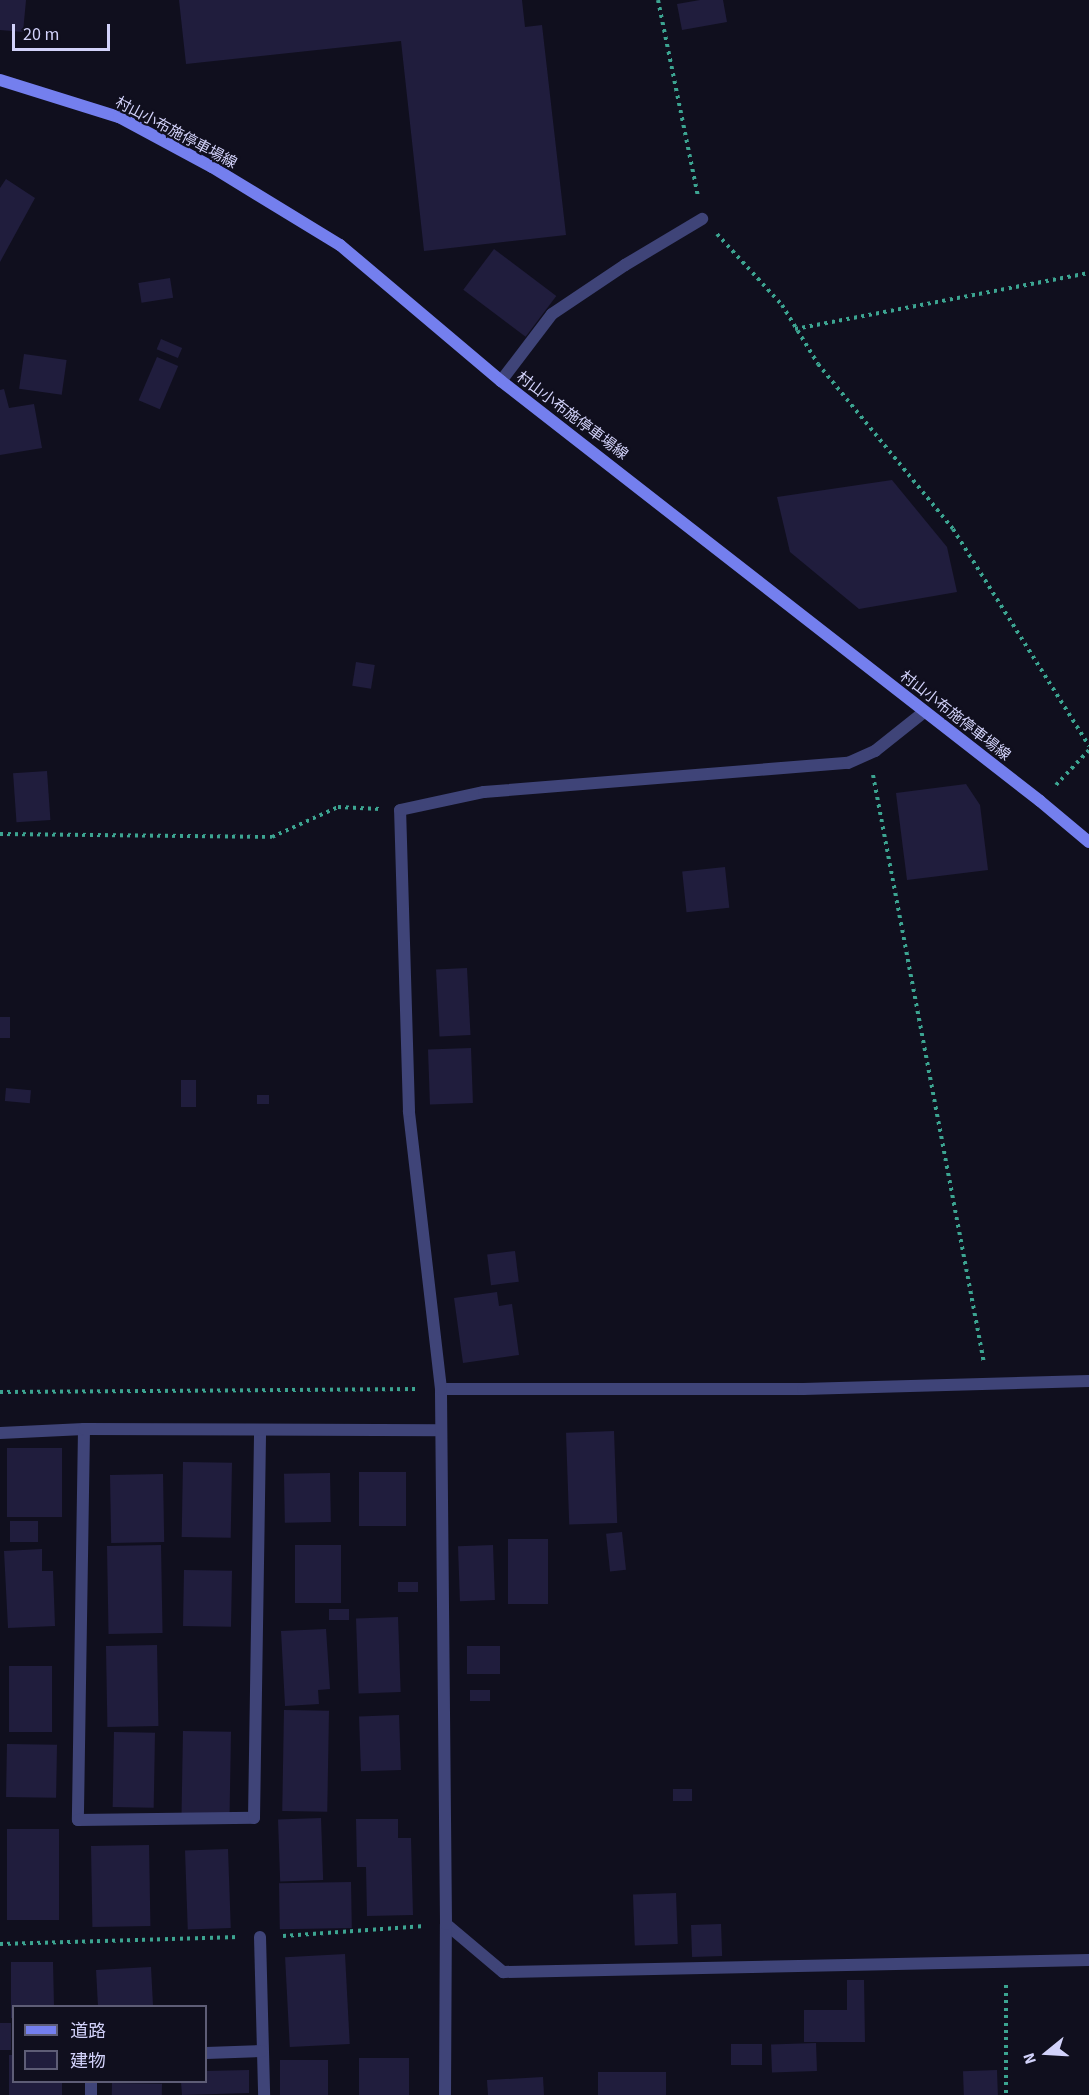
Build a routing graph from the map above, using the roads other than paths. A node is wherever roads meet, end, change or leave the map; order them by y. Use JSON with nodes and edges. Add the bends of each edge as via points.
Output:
{"nodes":[{"id":1,"x":0,"y":80,"type":"edge"},
{"id":2,"x":702,"y":219,"type":"road end"},
{"id":3,"x":501,"y":381,"type":"junction"},
{"id":4,"x":924,"y":711,"type":"junction"},
{"id":5,"x":1089,"y":842,"type":"edge"},
{"id":6,"x":1089,"y":1381,"type":"edge"},
{"id":7,"x":441,"y":1389,"type":"junction"},
{"id":8,"x":84,"y":1429,"type":"junction"},
{"id":9,"x":440,"y":1430,"type":"junction"},
{"id":10,"x":260,"y":1431,"type":"junction"},
{"id":11,"x":0,"y":1433,"type":"edge"},
{"id":12,"x":446,"y":1924,"type":"junction"},
{"id":13,"x":260,"y":1937,"type":"road end"},
{"id":14,"x":1089,"y":1960,"type":"edge"},
{"id":15,"x":262,"y":2050,"type":"junction"},
{"id":16,"x":207,"y":2053,"type":"edge"},
{"id":17,"x":264,"y":2095,"type":"edge"},
{"id":18,"x":445,"y":2095,"type":"edge"}],
"edges":[{"from":1,"to":3,"type":"main road","name":"村山小布施停車場線","via":[[119,117],[213,167],[340,245]]},
{"from":2,"to":3,"type":"street","via":[[552,314]]},
{"from":3,"to":4,"type":"main road","name":"村山小布施停車場線"},
{"from":4,"to":5,"type":"main road","name":"村山小布施停車場線"},
{"from":4,"to":7,"type":"street","via":[[869,753],[848,763],[484,792],[400,810],[409,1111]]},
{"from":6,"to":7,"type":"street","via":[[803,1389]]},
{"from":7,"to":9,"type":"street"},
{"from":8,"to":10,"type":"street"},
{"from":8,"to":10,"type":"street","via":[[78,1820],[254,1818]]},
{"from":8,"to":11,"type":"street"},
{"from":9,"to":10,"type":"street"},
{"from":9,"to":12,"type":"street"},
{"from":12,"to":14,"type":"street","via":[[503,1972]]},
{"from":12,"to":18,"type":"street"},
{"from":13,"to":15,"type":"street"},
{"from":15,"to":16,"type":"street"},
{"from":15,"to":17,"type":"street"}]}
